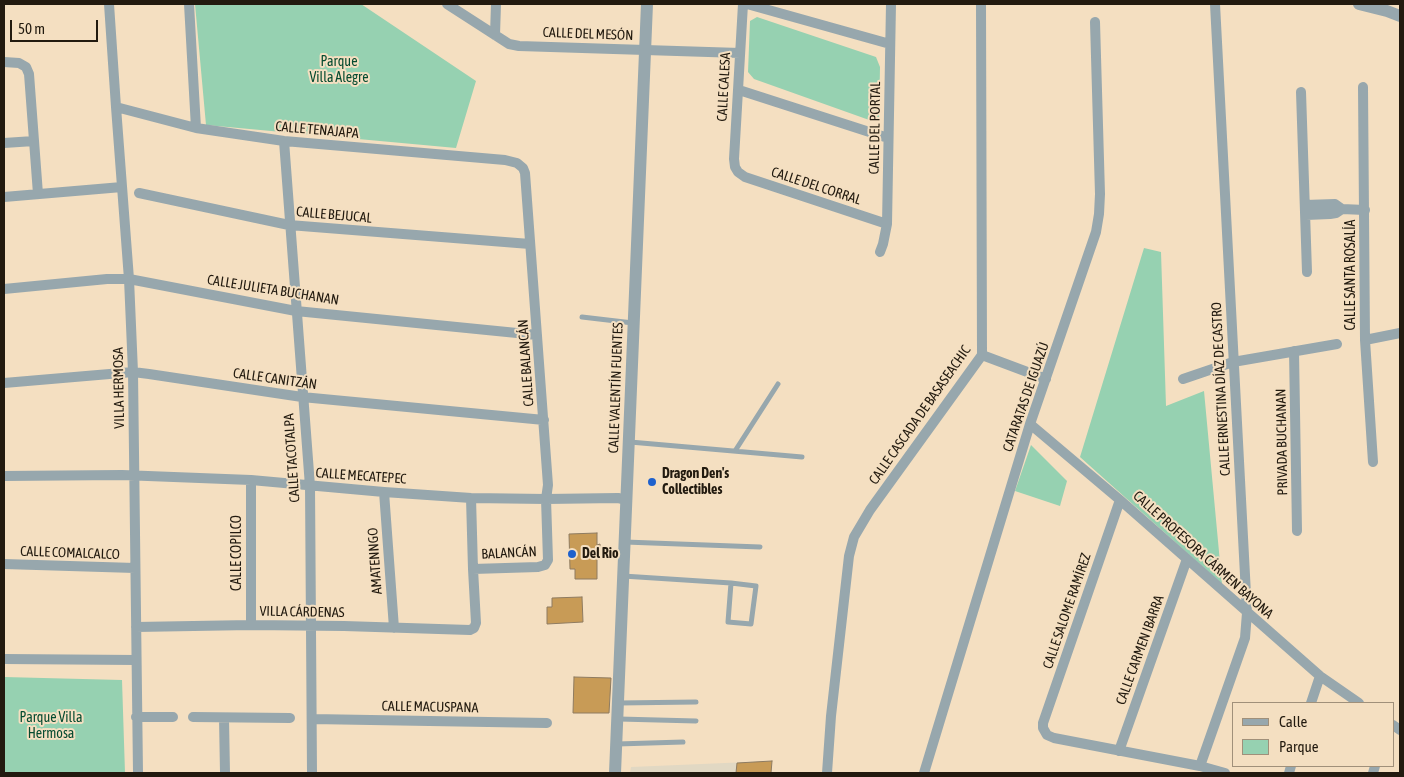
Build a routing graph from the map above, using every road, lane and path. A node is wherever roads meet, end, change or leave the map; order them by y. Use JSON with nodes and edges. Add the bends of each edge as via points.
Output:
{"nodes":[{"id":1,"x":109,"y":4,"type":"edge"},
{"id":2,"x":189,"y":4,"type":"edge"},
{"id":3,"x":447,"y":4,"type":"edge"},
{"id":4,"x":496,"y":4,"type":"edge"},
{"id":5,"x":647,"y":4,"type":"edge"},
{"id":6,"x":745,"y":4,"type":"edge"},
{"id":7,"x":891,"y":4,"type":"edge"},
{"id":8,"x":981,"y":4,"type":"edge"},
{"id":9,"x":1215,"y":4,"type":"edge"},
{"id":10,"x":1359,"y":4,"type":"edge"},
{"id":11,"x":1387,"y":7,"type":"edge"},
{"id":12,"x":1400,"y":16,"type":"edge"},
{"id":13,"x":1095,"y":22,"type":"dead end"},
{"id":14,"x":495,"y":35,"type":"junction"},
{"id":15,"x":890,"y":44,"type":"junction"},
{"id":16,"x":645,"y":50,"type":"junction"},
{"id":17,"x":740,"y":52,"type":"junction"},
{"id":18,"x":4,"y":62,"type":"edge"},
{"id":19,"x":1363,"y":87,"type":"dead end"},
{"id":20,"x":739,"y":90,"type":"junction"},
{"id":21,"x":1301,"y":92,"type":"dead end"},
{"id":22,"x":116,"y":107,"type":"junction"},
{"id":23,"x":196,"y":128,"type":"junction"},
{"id":24,"x":888,"y":138,"type":"junction"},
{"id":25,"x":34,"y":141,"type":"junction"},
{"id":26,"x":284,"y":141,"type":"junction"},
{"id":27,"x":4,"y":144,"type":"edge"},
{"id":28,"x":518,"y":163,"type":"joint"},
{"id":29,"x":738,"y":172,"type":"joint"},
{"id":30,"x":122,"y":187,"type":"junction"},
{"id":31,"x":139,"y":193,"type":"dead end"},
{"id":32,"x":38,"y":194,"type":"junction"},
{"id":33,"x":4,"y":197,"type":"edge"},
{"id":34,"x":1305,"y":210,"type":"junction"},
{"id":35,"x":1365,"y":210,"type":"junction"},
{"id":36,"x":887,"y":224,"type":"junction"},
{"id":37,"x":289,"y":225,"type":"junction"},
{"id":38,"x":530,"y":244,"type":"junction"},
{"id":39,"x":880,"y":252,"type":"dead end"},
{"id":40,"x":1307,"y":272,"type":"dead end"},
{"id":41,"x":129,"y":279,"type":"junction"},
{"id":42,"x":4,"y":288,"type":"edge"},
{"id":43,"x":296,"y":311,"type":"junction"},
{"id":44,"x":582,"y":318,"type":"dead end"},
{"id":45,"x":634,"y":323,"type":"junction"},
{"id":46,"x":1400,"y":333,"type":"edge"},
{"id":47,"x":537,"y":335,"type":"junction"},
{"id":48,"x":1365,"y":340,"type":"junction"},
{"id":49,"x":1337,"y":344,"type":"dead end"},
{"id":50,"x":1294,"y":351,"type":"junction"},
{"id":51,"x":982,"y":355,"type":"junction"},
{"id":52,"x":1234,"y":362,"type":"junction"},
{"id":53,"x":133,"y":372,"type":"junction"},
{"id":54,"x":1046,"y":379,"type":"junction"},
{"id":55,"x":1182,"y":379,"type":"dead end"},
{"id":56,"x":4,"y":382,"type":"edge"},
{"id":57,"x":778,"y":384,"type":"dead end"},
{"id":58,"x":302,"y":397,"type":"junction"},
{"id":59,"x":544,"y":420,"type":"junction"},
{"id":60,"x":1030,"y":424,"type":"junction"},
{"id":61,"x":629,"y":442,"type":"junction"},
{"id":62,"x":735,"y":451,"type":"junction"},
{"id":63,"x":802,"y":457,"type":"dead end"},
{"id":64,"x":1373,"y":462,"type":"dead end"},
{"id":65,"x":134,"y":475,"type":"junction"},
{"id":66,"x":4,"y":476,"type":"edge"},
{"id":67,"x":251,"y":480,"type":"junction"},
{"id":68,"x":310,"y":486,"type":"junction"},
{"id":69,"x":384,"y":492,"type":"junction"},
{"id":70,"x":471,"y":498,"type":"junction"},
{"id":71,"x":546,"y":499,"type":"junction"},
{"id":72,"x":626,"y":500,"type":"junction"},
{"id":73,"x":1120,"y":500,"type":"junction"},
{"id":74,"x":1297,"y":531,"type":"dead end"},
{"id":75,"x":625,"y":542,"type":"junction"},
{"id":76,"x":760,"y":547,"type":"dead end"},
{"id":77,"x":1187,"y":559,"type":"junction"},
{"id":78,"x":546,"y":563,"type":"joint"},
{"id":79,"x":4,"y":564,"type":"edge"},
{"id":80,"x":135,"y":568,"type":"junction"},
{"id":81,"x":473,"y":569,"type":"junction"},
{"id":82,"x":624,"y":576,"type":"junction"},
{"id":83,"x":731,"y":583,"type":"junction"},
{"id":84,"x":1247,"y":613,"type":"junction"},
{"id":85,"x":252,"y":625,"type":"junction"},
{"id":86,"x":310,"y":626,"type":"junction"},
{"id":87,"x":136,"y":627,"type":"junction"},
{"id":88,"x":394,"y":628,"type":"junction"},
{"id":89,"x":4,"y":659,"type":"edge"},
{"id":90,"x":136,"y":660,"type":"junction"},
{"id":91,"x":1320,"y":676,"type":"junction"},
{"id":92,"x":696,"y":702,"type":"dead end"},
{"id":93,"x":1311,"y":702,"type":"edge"},
{"id":94,"x":1358,"y":702,"type":"edge"},
{"id":95,"x":618,"y":704,"type":"junction"},
{"id":96,"x":136,"y":717,"type":"junction"},
{"id":97,"x":173,"y":717,"type":"dead end"},
{"id":98,"x":194,"y":717,"type":"dead end"},
{"id":99,"x":224,"y":718,"type":"junction"},
{"id":100,"x":290,"y":718,"type":"dead end"},
{"id":101,"x":312,"y":719,"type":"junction"},
{"id":102,"x":618,"y":719,"type":"junction"},
{"id":103,"x":696,"y":721,"type":"dead end"},
{"id":104,"x":547,"y":723,"type":"dead end"},
{"id":105,"x":683,"y":742,"type":"dead end"},
{"id":106,"x":616,"y":744,"type":"junction"},
{"id":107,"x":1119,"y":751,"type":"junction"},
{"id":108,"x":1200,"y":766,"type":"junction"},
{"id":109,"x":138,"y":773,"type":"edge"},
{"id":110,"x":225,"y":773,"type":"edge"},
{"id":111,"x":312,"y":773,"type":"edge"},
{"id":112,"x":615,"y":773,"type":"edge"},
{"id":113,"x":827,"y":773,"type":"edge"},
{"id":114,"x":924,"y":773,"type":"edge"},
{"id":115,"x":1225,"y":773,"type":"edge"}],
"edges":[{"from":1,"to":22,"type":"street","name":"VILLA HERMOSA"},
{"from":2,"to":23,"type":"street"},
{"from":3,"to":14,"type":"street","name":"CALLE DEL MESÓN"},
{"from":4,"to":14,"type":"street"},
{"from":5,"to":16,"type":"street","name":"CALLE VALENTÍN FUENTES"},
{"from":6,"to":15,"type":"street"},
{"from":6,"to":17,"type":"street","name":"CALLE CALESA"},
{"from":7,"to":15,"type":"street","name":"CALLE DEL PORTAL"},
{"from":8,"to":51,"type":"street","name":"CALLE CASCADA DE BASASEACHIC"},
{"from":9,"to":52,"type":"street","name":"CALLE ERNESTINA DÍAZ DE CASTRO"},
{"from":10,"to":11,"type":"street"},
{"from":11,"to":12,"type":"street"},
{"from":13,"to":54,"type":"street","name":"CATARATAS DE IGUAZÚ","via":[[1100,214]]},
{"from":14,"to":16,"type":"street","name":"CALLE DEL MESÓN","via":[[519,46]]},
{"from":15,"to":24,"type":"street","name":"CALLE DEL PORTAL"},
{"from":16,"to":17,"type":"street","name":"CALLE DEL MESÓN"},
{"from":16,"to":45,"type":"street","name":"CALLE VALENTÍN FUENTES"},
{"from":17,"to":20,"type":"street","name":"CALLE CALESA"},
{"from":18,"to":25,"type":"street","via":[[20,62],[29,74]]},
{"from":19,"to":35,"type":"street","name":"CALLE SANTA ROSALÍA"},
{"from":20,"to":24,"type":"street"},
{"from":20,"to":29,"type":"street","name":"CALLE CALESA","via":[[734,159]]},
{"from":21,"to":34,"type":"street"},
{"from":22,"to":23,"type":"street","name":"CALLE TENAJAPA"},
{"from":22,"to":30,"type":"street","name":"VILLA HERMOSA"},
{"from":23,"to":26,"type":"street","name":"CALLE TENAJAPA"},
{"from":24,"to":36,"type":"street","name":"CALLE DEL PORTAL"},
{"from":25,"to":27,"type":"street"},
{"from":25,"to":32,"type":"street"},
{"from":26,"to":28,"type":"street","name":"CALLE TENAJAPA"},
{"from":26,"to":37,"type":"street","name":"CALLE TACOTALPA"},
{"from":28,"to":38,"type":"street","name":"CALLE BALANCÁN","via":[[525,174]]},
{"from":29,"to":36,"type":"street","name":"CALLE DEL CORRAL"},
{"from":30,"to":32,"type":"street"},
{"from":30,"to":41,"type":"street","name":"VILLA HERMOSA"},
{"from":31,"to":37,"type":"street","name":"CALLE BEJUCAL"},
{"from":32,"to":33,"type":"street"},
{"from":34,"to":35,"type":"street","via":[[1330,214],[1342,209]]},
{"from":34,"to":40,"type":"street"},
{"from":35,"to":48,"type":"street","name":"CALLE SANTA ROSALÍA"},
{"from":36,"to":39,"type":"street","name":"CALLE DEL PORTAL"},
{"from":37,"to":38,"type":"street","name":"CALLE BEJUCAL"},
{"from":37,"to":43,"type":"street","name":"CALLE TACOTALPA"},
{"from":38,"to":47,"type":"street","name":"CALLE BALANCÁN"},
{"from":41,"to":42,"type":"street","name":"CALLE JULIETA BUCHANAN"},
{"from":41,"to":43,"type":"street","name":"CALLE JULIETA BUCHANAN"},
{"from":41,"to":53,"type":"street","name":"VILLA HERMOSA"},
{"from":43,"to":47,"type":"street","name":"CALLE JULIETA BUCHANAN"},
{"from":43,"to":58,"type":"street","name":"CALLE TACOTALPA"},
{"from":44,"to":45,"type":"lane"},
{"from":45,"to":61,"type":"street","name":"CALLE VALENTÍN FUENTES"},
{"from":46,"to":48,"type":"street"},
{"from":47,"to":59,"type":"street","name":"CALLE BALANCÁN"},
{"from":48,"to":64,"type":"street","name":"CALLE SANTA ROSALÍA"},
{"from":49,"to":50,"type":"street"},
{"from":50,"to":52,"type":"street"},
{"from":50,"to":74,"type":"street","name":"PRIVADA BUCHANAN"},
{"from":51,"to":54,"type":"street"},
{"from":51,"to":113,"type":"street","name":"CALLE CASCADA DE BASASEACHIC","via":[[854,536],[849,556]]},
{"from":52,"to":55,"type":"street"},
{"from":52,"to":84,"type":"street","name":"CALLE ERNESTINA DÍAZ DE CASTRO"},
{"from":53,"to":56,"type":"street","name":"CALLE CANITZÁN"},
{"from":53,"to":58,"type":"street","name":"CALLE CANITZÁN"},
{"from":53,"to":65,"type":"street","name":"VILLA HERMOSA"},
{"from":54,"to":60,"type":"street","name":"CATARATAS DE IGUAZÚ"},
{"from":57,"to":62,"type":"lane"},
{"from":58,"to":59,"type":"street","name":"CALLE CANITZÁN"},
{"from":58,"to":68,"type":"street","name":"CALLE TACOTALPA"},
{"from":59,"to":71,"type":"street","name":"CALLE BALANCÁN"},
{"from":60,"to":73,"type":"street","name":"CALLE PROFESORA CÁRMEN BAYONA"},
{"from":60,"to":114,"type":"street","name":"CATARATAS DE IGUAZÚ"},
{"from":61,"to":62,"type":"lane"},
{"from":61,"to":72,"type":"street","name":"CALLE VALENTÍN FUENTES"},
{"from":62,"to":63,"type":"lane"},
{"from":65,"to":66,"type":"street","name":"CALLE MECATEPEC"},
{"from":65,"to":67,"type":"street","name":"CALLE MECATEPEC"},
{"from":65,"to":80,"type":"street","name":"VILLA HERMOSA"},
{"from":67,"to":68,"type":"street","name":"CALLE MECATEPEC"},
{"from":67,"to":85,"type":"street","name":"CALLE COPILCO"},
{"from":68,"to":69,"type":"street","name":"CALLE MECATEPEC"},
{"from":68,"to":86,"type":"street","name":"CALLE TACOTALPA"},
{"from":69,"to":70,"type":"street","name":"CALLE MECATEPEC"},
{"from":69,"to":88,"type":"street","name":"AMATENNGO"},
{"from":70,"to":71,"type":"street","name":"CALLE MECATEPEC"},
{"from":70,"to":81,"type":"street"},
{"from":71,"to":72,"type":"street","name":"CALLE MECATEPEC"},
{"from":71,"to":78,"type":"street","name":"CALLE BALANCÁN"},
{"from":72,"to":75,"type":"street","name":"CALLE VALENTÍN FUENTES"},
{"from":73,"to":77,"type":"street","name":"CALLE PROFESORA CÁRMEN BAYONA"},
{"from":73,"to":107,"type":"street","name":"CALLE SALOME RAMÍREZ","via":[[1042,722],[1044,732],[1050,737]]},
{"from":75,"to":76,"type":"lane"},
{"from":75,"to":82,"type":"street","name":"CALLE VALENTÍN FUENTES"},
{"from":77,"to":84,"type":"street","name":"CALLE PROFESORA CÁRMEN BAYONA"},
{"from":77,"to":107,"type":"street","name":"CALLE CARMEN IBARRA"},
{"from":78,"to":81,"type":"street","name":"BALANCÁN","via":[[529,568]]},
{"from":79,"to":80,"type":"street","name":"CALLE COMALCALCO"},
{"from":80,"to":87,"type":"street","name":"VILLA HERMOSA"},
{"from":81,"to":88,"type":"street","name":"VILLA CÁRDENAS","via":[[474,628]]},
{"from":82,"to":83,"type":"lane"},
{"from":82,"to":95,"type":"street","name":"CALLE VALENTÍN FUENTES"},
{"from":83,"to":83,"type":"lane","via":[[756,586],[751,624],[728,622]]},
{"from":84,"to":91,"type":"street","name":"CALLE PROFESORA CÁRMEN BAYONA"},
{"from":84,"to":108,"type":"street","name":"CALLE ERNESTINA DÍAZ DE CASTRO","via":[[1245,638]]},
{"from":85,"to":86,"type":"street","name":"VILLA CÁRDENAS"},
{"from":85,"to":87,"type":"street","name":"VILLA CÁRDENAS"},
{"from":86,"to":88,"type":"street","name":"VILLA CÁRDENAS"},
{"from":86,"to":101,"type":"street","name":"CALLE TACOTALPA"},
{"from":87,"to":90,"type":"street","name":"VILLA HERMOSA"},
{"from":89,"to":90,"type":"street"},
{"from":90,"to":96,"type":"street","name":"VILLA HERMOSA"},
{"from":91,"to":93,"type":"street"},
{"from":91,"to":94,"type":"street","name":"CALLE PROFESORA CÁRMEN BAYONA"},
{"from":92,"to":95,"type":"lane"},
{"from":95,"to":102,"type":"street","name":"CALLE VALENTÍN FUENTES"},
{"from":96,"to":97,"type":"street"},
{"from":96,"to":109,"type":"street","name":"VILLA HERMOSA"},
{"from":98,"to":99,"type":"street"},
{"from":99,"to":100,"type":"street"},
{"from":99,"to":110,"type":"street"},
{"from":101,"to":104,"type":"street","name":"CALLE MACUSPANA"},
{"from":101,"to":111,"type":"street","name":"CALLE TACOTALPA"},
{"from":102,"to":103,"type":"lane"},
{"from":102,"to":106,"type":"street","name":"CALLE VALENTÍN FUENTES"},
{"from":105,"to":106,"type":"lane"},
{"from":106,"to":112,"type":"street","name":"CALLE VALENTÍN FUENTES"},
{"from":107,"to":108,"type":"street"},
{"from":108,"to":115,"type":"street"}]}
